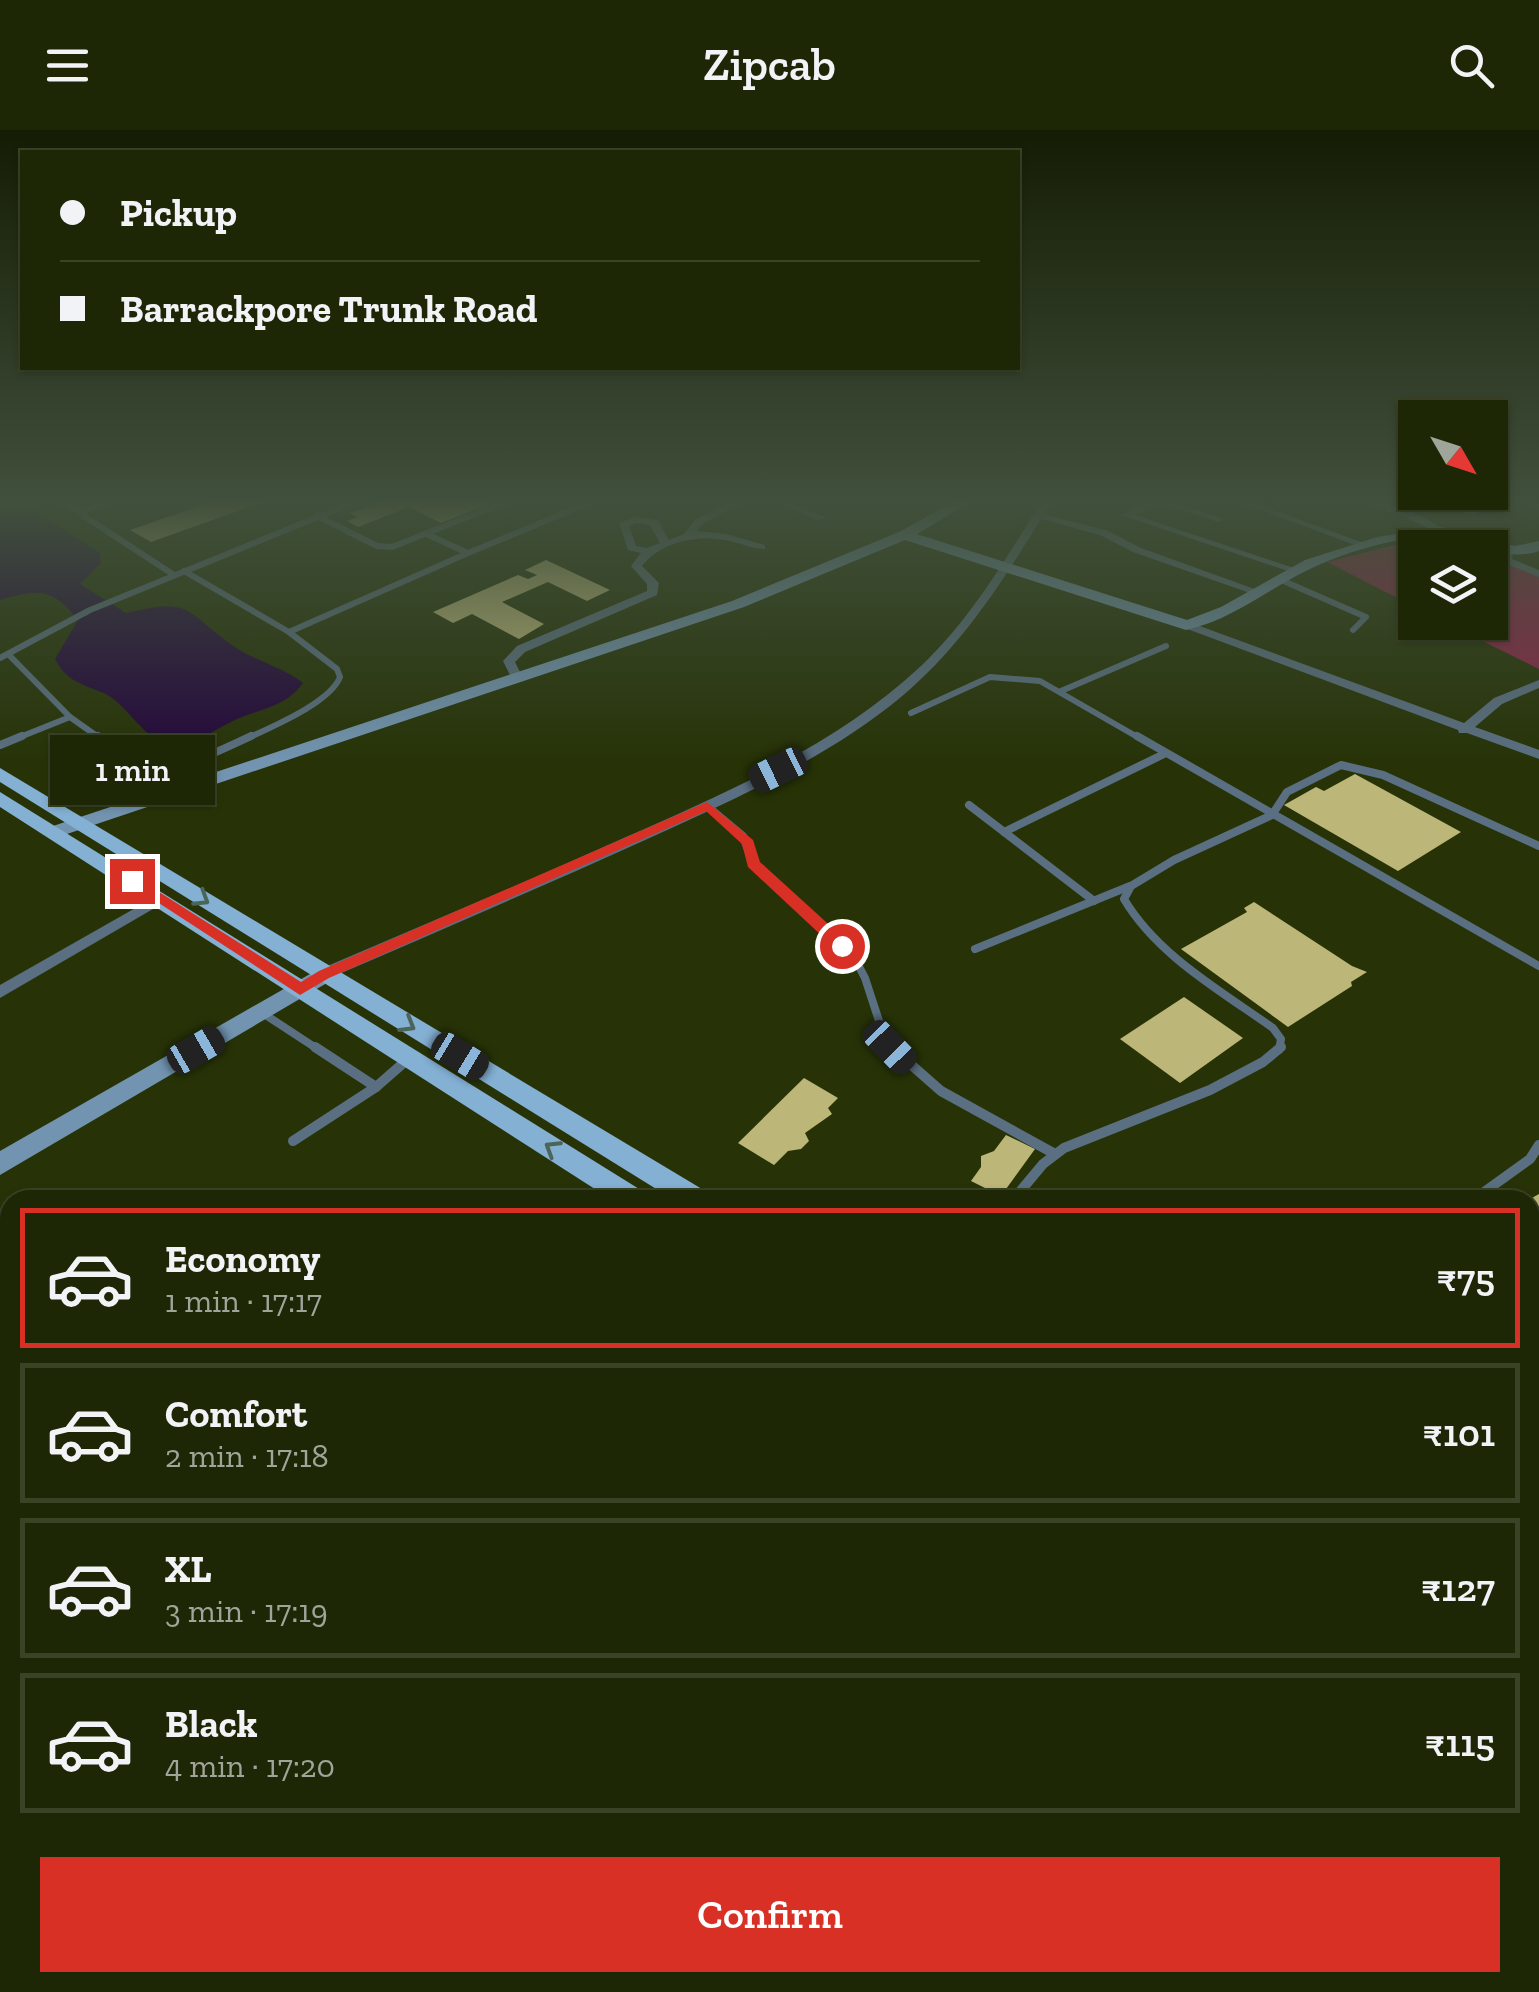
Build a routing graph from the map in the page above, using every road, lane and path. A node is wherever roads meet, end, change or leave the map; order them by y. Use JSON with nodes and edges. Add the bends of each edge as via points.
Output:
{"nodes":[{"id":1,"x":144,"y":588,"type":"edge"},
{"id":2,"x":213,"y":588,"type":"edge"},
{"id":3,"x":388,"y":588,"type":"edge"},
{"id":4,"x":653,"y":588,"type":"edge"},
{"id":5,"x":777,"y":588,"type":"edge"},
{"id":6,"x":993,"y":588,"type":"edge"},
{"id":7,"x":1072,"y":588,"type":"edge"},
{"id":8,"x":1245,"y":588,"type":"edge"},
{"id":9,"x":1260,"y":588,"type":"edge"},
{"id":10,"x":1304,"y":588,"type":"edge"},
{"id":11,"x":1254,"y":591,"type":"junction"},
{"id":12,"x":113,"y":600,"type":"joint"},
{"id":13,"x":1186,"y":625,"type":"junction"},
{"id":14,"x":1352,"y":630,"type":"dead end"},
{"id":15,"x":288,"y":632,"type":"junction"},
{"id":16,"x":1166,"y":646,"type":"dead end"},
{"id":17,"x":10,"y":654,"type":"junction"},
{"id":18,"x":0,"y":658,"type":"edge"},
{"id":19,"x":516,"y":676,"type":"junction"},
{"id":20,"x":1539,"y":684,"type":"edge"},
{"id":21,"x":1061,"y":691,"type":"junction"},
{"id":22,"x":912,"y":713,"type":"dead end"},
{"id":23,"x":70,"y":716,"type":"junction"},
{"id":24,"x":1464,"y":730,"type":"junction"},
{"id":25,"x":0,"y":745,"type":"edge"},
{"id":26,"x":1164,"y":754,"type":"junction"},
{"id":27,"x":1539,"y":755,"type":"edge"},
{"id":28,"x":147,"y":765,"type":"junction"},
{"id":29,"x":0,"y":774,"type":"edge"},
{"id":30,"x":46,"y":803,"type":"junction"},
{"id":31,"x":4,"y":805,"type":"edge"},
{"id":32,"x":969,"y":805,"type":"dead end"},
{"id":33,"x":707,"y":806,"type":"junction"},
{"id":34,"x":1272,"y":816,"type":"junction"},
{"id":35,"x":78,"y":821,"type":"junction"},
{"id":36,"x":54,"y":832,"type":"junction"},
{"id":37,"x":1004,"y":832,"type":"junction"},
{"id":38,"x":1539,"y":846,"type":"edge"},
{"id":39,"x":1131,"y":886,"type":"junction"},
{"id":40,"x":160,"y":899,"type":"junction"},
{"id":41,"x":1094,"y":901,"type":"junction"},
{"id":42,"x":975,"y":949,"type":"dead end"},
{"id":43,"x":1539,"y":966,"type":"edge"},
{"id":44,"x":324,"y":974,"type":"junction"},
{"id":45,"x":300,"y":989,"type":"junction"},
{"id":46,"x":0,"y":992,"type":"edge"},
{"id":47,"x":261,"y":1012,"type":"junction"},
{"id":48,"x":408,"y":1058,"type":"junction"},
{"id":49,"x":376,"y":1088,"type":"junction"},
{"id":50,"x":293,"y":1142,"type":"dead end"},
{"id":51,"x":1539,"y":1144,"type":"edge"},
{"id":52,"x":1055,"y":1154,"type":"junction"},
{"id":53,"x":0,"y":1164,"type":"edge"},
{"id":54,"x":618,"y":1190,"type":"edge"},
{"id":55,"x":680,"y":1190,"type":"edge"},
{"id":56,"x":1021,"y":1190,"type":"edge"},
{"id":57,"x":1487,"y":1190,"type":"edge"}],
"edges":[{"from":1,"to":12,"type":"lane"},
{"from":2,"to":15,"type":"lane"},
{"from":3,"to":15,"type":"lane"},
{"from":4,"to":19,"type":"street","via":[[521,649],[509,661]]},
{"from":5,"to":19,"type":"street"},
{"from":6,"to":33,"type":"street","via":[[904,688],[814,753]]},
{"from":7,"to":13,"type":"street"},
{"from":8,"to":11,"type":"street"},
{"from":9,"to":11,"type":"street"},
{"from":10,"to":14,"type":"lane","via":[[1366,617]]},
{"from":11,"to":13,"type":"street"},
{"from":12,"to":17,"type":"lane"},
{"from":13,"to":24,"type":"street"},
{"from":15,"to":28,"type":"lane","via":[[337,669],[336,688],[216,752],[169,766]]},
{"from":16,"to":21,"type":"lane"},
{"from":17,"to":18,"type":"lane"},
{"from":17,"to":23,"type":"lane"},
{"from":19,"to":35,"type":"street"},
{"from":20,"to":24,"type":"street","via":[[1498,701]]},
{"from":21,"to":22,"type":"lane","via":[[1026,677],[990,677]]},
{"from":21,"to":26,"type":"lane"},
{"from":23,"to":25,"type":"lane"},
{"from":23,"to":28,"type":"lane"},
{"from":24,"to":27,"type":"street"},
{"from":26,"to":34,"type":"lane"},
{"from":26,"to":37,"type":"lane"},
{"from":28,"to":30,"type":"lane"},
{"from":29,"to":30,"type":"main road"},
{"from":30,"to":35,"type":"main road"},
{"from":31,"to":36,"type":"main road"},
{"from":32,"to":37,"type":"lane"},
{"from":33,"to":44,"type":"street"},
{"from":33,"to":52,"type":"lane","via":[[748,843],[753,864],[854,957],[882,1032],[910,1067]]},
{"from":34,"to":38,"type":"lane","via":[[1288,792],[1342,765],[1356,766]]},
{"from":34,"to":39,"type":"lane"},
{"from":34,"to":43,"type":"lane"},
{"from":35,"to":36,"type":"street"},
{"from":35,"to":44,"type":"main road","one_way":true},
{"from":36,"to":40,"type":"main road"},
{"from":37,"to":41,"type":"lane"},
{"from":39,"to":41,"type":"lane"},
{"from":39,"to":52,"type":"lane","via":[[1124,899],[1146,931],[1273,1028],[1282,1048],[1238,1077]]},
{"from":40,"to":45,"type":"main road"},
{"from":40,"to":46,"type":"street"},
{"from":41,"to":42,"type":"lane"},
{"from":44,"to":45,"type":"street"},
{"from":44,"to":55,"type":"main road","one_way":true},
{"from":45,"to":47,"type":"street"},
{"from":45,"to":48,"type":"main road"},
{"from":47,"to":49,"type":"lane"},
{"from":47,"to":53,"type":"street"},
{"from":48,"to":49,"type":"lane"},
{"from":54,"to":48,"type":"main road","one_way":true},
{"from":49,"to":50,"type":"lane"},
{"from":51,"to":57,"type":"lane","via":[[1530,1159]]},
{"from":52,"to":56,"type":"lane"}]}
